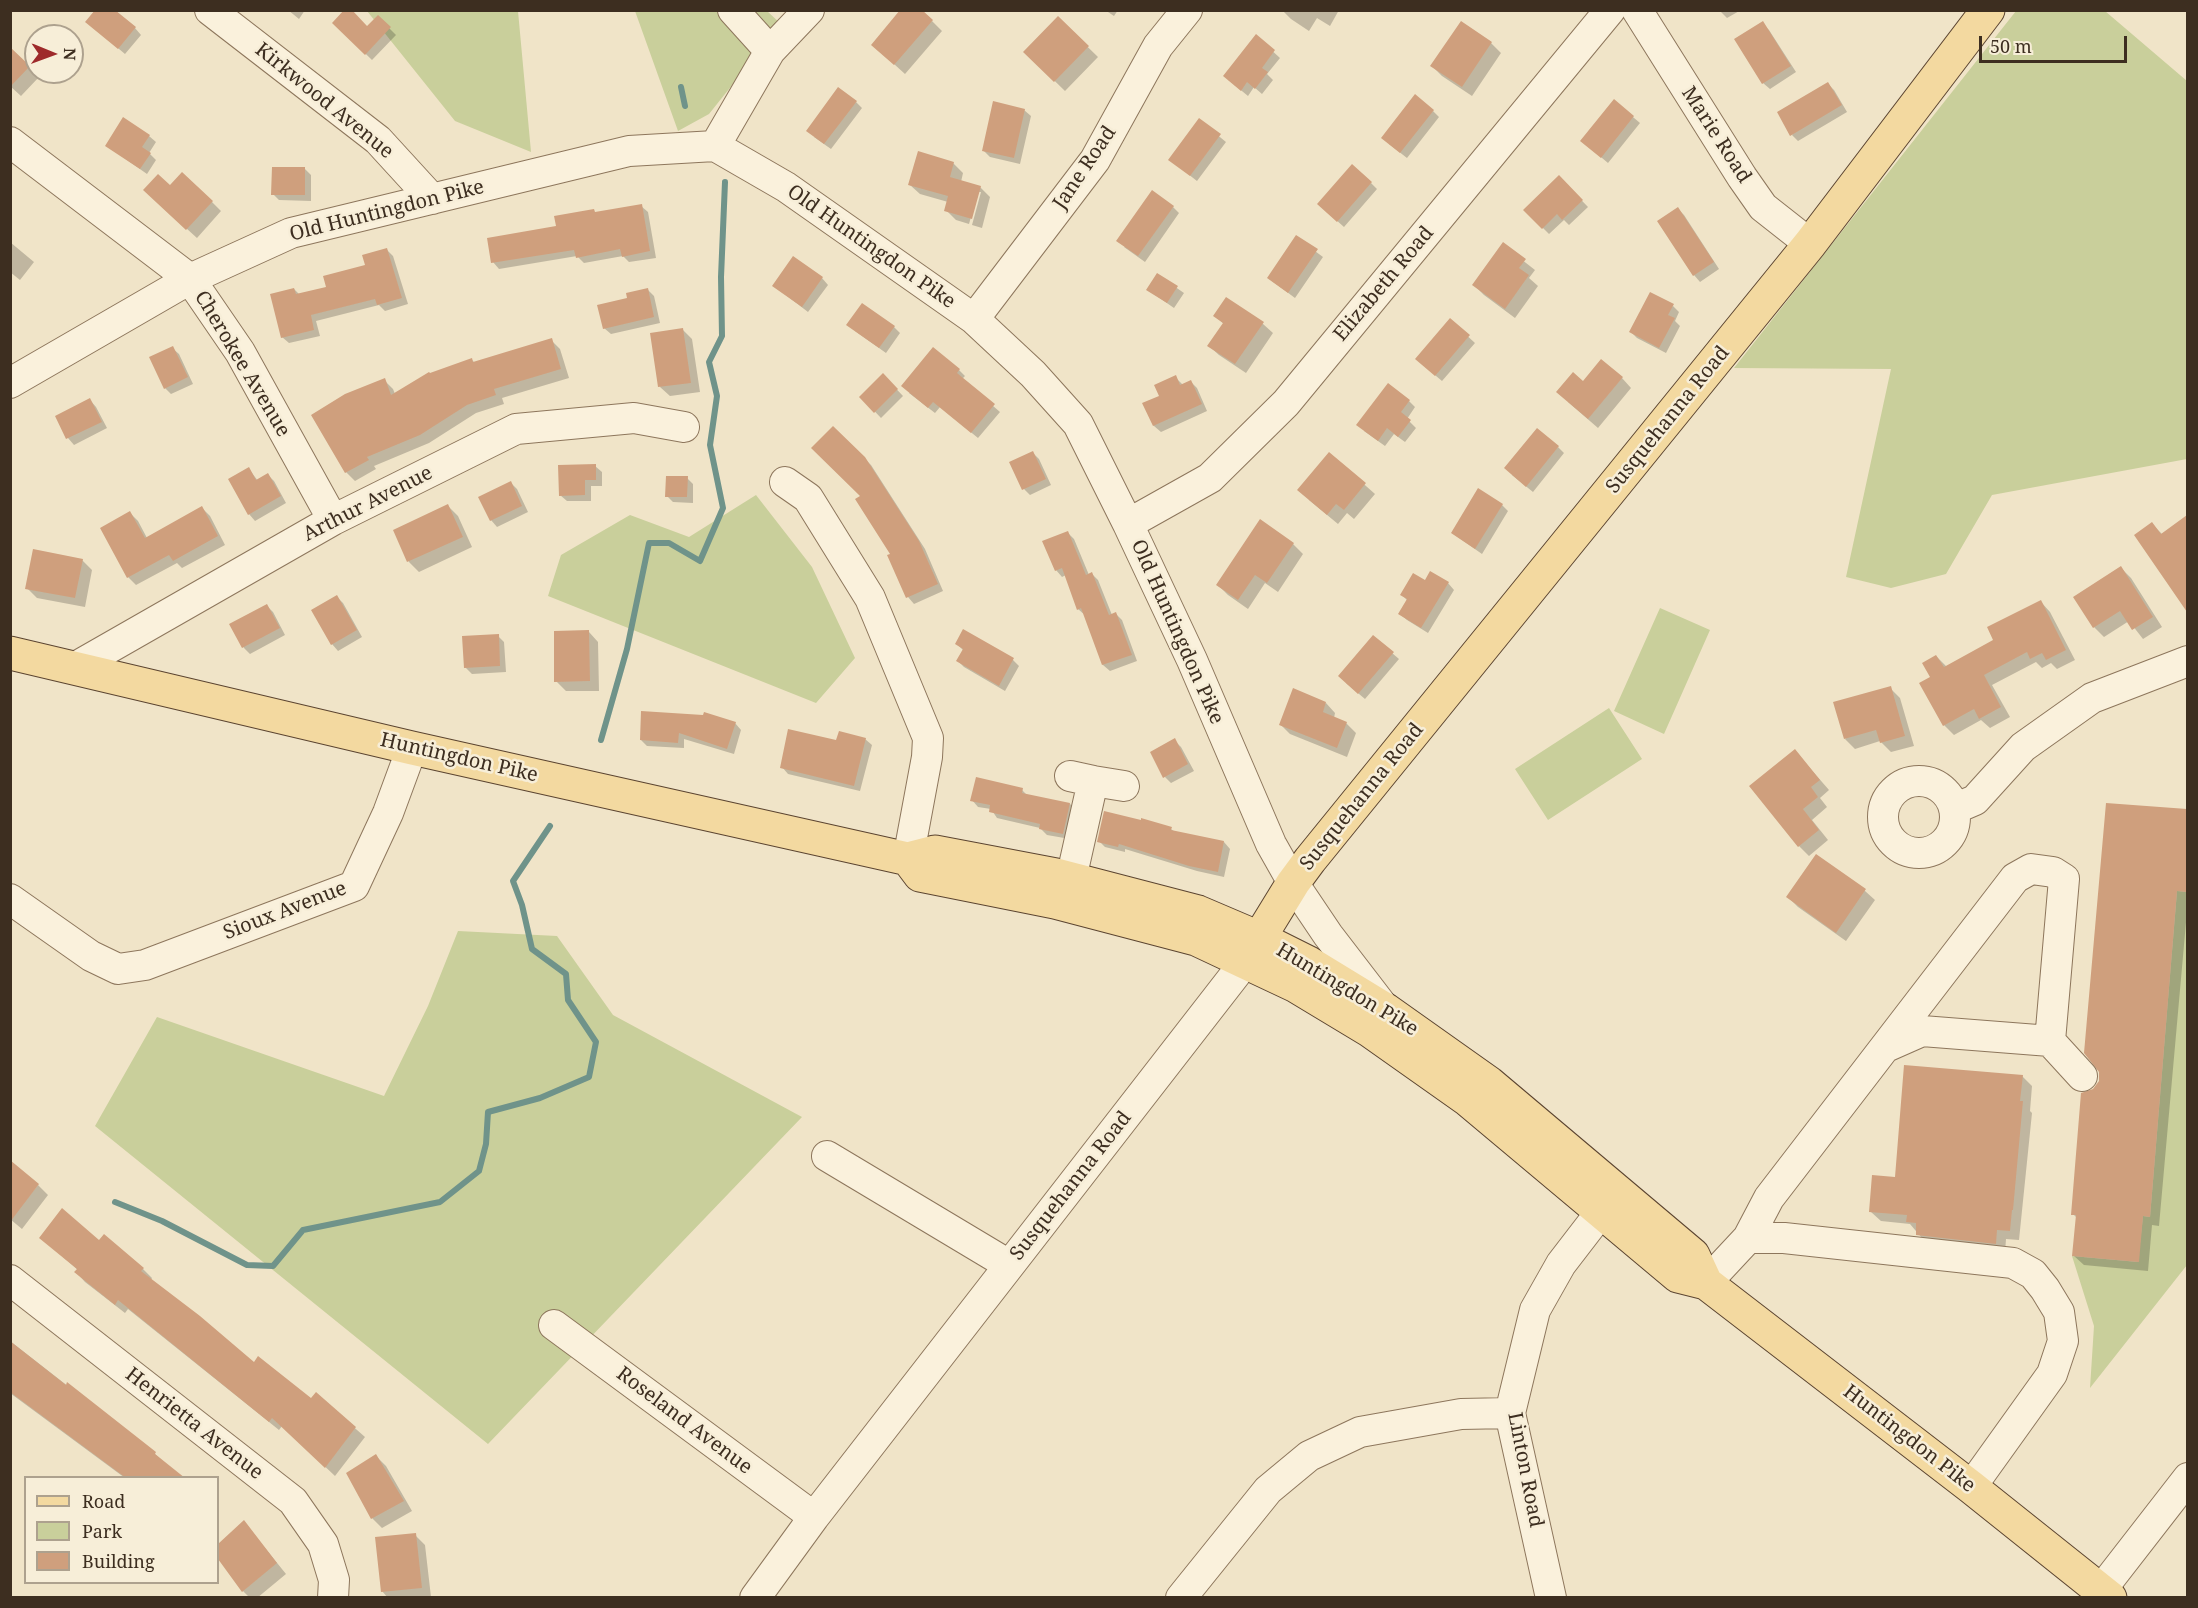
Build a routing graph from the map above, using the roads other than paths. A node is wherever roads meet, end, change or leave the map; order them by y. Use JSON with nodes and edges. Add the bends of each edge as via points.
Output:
{"nodes":[{"id":1,"x":210,"y":10,"type":"edge"},
{"id":2,"x":733,"y":10,"type":"edge"},
{"id":3,"x":809,"y":10,"type":"edge"},
{"id":4,"x":1187,"y":10,"type":"edge"},
{"id":5,"x":1610,"y":10,"type":"edge"},
{"id":6,"x":1637,"y":10,"type":"edge"},
{"id":7,"x":1988,"y":10,"type":"edge"},
{"id":8,"x":770,"y":51,"type":"junction"},
{"id":9,"x":10,"y":142,"type":"edge"},
{"id":10,"x":715,"y":146,"type":"junction"},
{"id":11,"x":432,"y":199,"type":"junction"},
{"id":12,"x":1810,"y":244,"type":"junction"},
{"id":13,"x":190,"y":279,"type":"junction"},
{"id":14,"x":974,"y":319,"type":"junction"},
{"id":15,"x":10,"y":383,"type":"edge"},
{"id":16,"x":684,"y":427,"type":"dead end"},
{"id":17,"x":785,"y":482,"type":"dead end"},
{"id":18,"x":333,"y":520,"type":"junction"},
{"id":19,"x":1128,"y":524,"type":"junction"},
{"id":20,"x":10,"y":653,"type":"edge"},
{"id":21,"x":2187,"y":661,"type":"edge"},
{"id":22,"x":74,"y":668,"type":"junction"},
{"id":23,"x":412,"y":748,"type":"junction"},
{"id":24,"x":1124,"y":786,"type":"dead end"},
{"id":25,"x":1954,"y":809,"type":"dead end"},
{"id":26,"x":908,"y":859,"type":"junction"},
{"id":27,"x":1071,"y":879,"type":"junction"},
{"id":28,"x":1293,"y":883,"type":"junction"},
{"id":29,"x":10,"y":899,"type":"edge"},
{"id":30,"x":1252,"y":950,"type":"junction"},
{"id":31,"x":1386,"y":1010,"type":"junction"},
{"id":32,"x":2050,"y":1041,"type":"junction"},
{"id":33,"x":1888,"y":1046,"type":"junction"},
{"id":34,"x":2082,"y":1076,"type":"dead end"},
{"id":35,"x":827,"y":1156,"type":"dead end"},
{"id":36,"x":1612,"y":1204,"type":"junction"},
{"id":37,"x":1748,"y":1238,"type":"junction"},
{"id":38,"x":1009,"y":1265,"type":"junction"},
{"id":39,"x":10,"y":1280,"type":"edge"},
{"id":40,"x":1706,"y":1283,"type":"junction"},
{"id":41,"x":554,"y":1324,"type":"dead end"},
{"id":42,"x":1510,"y":1413,"type":"junction"},
{"id":43,"x":2187,"y":1478,"type":"edge"},
{"id":44,"x":1971,"y":1487,"type":"junction"},
{"id":45,"x":814,"y":1517,"type":"junction"},
{"id":46,"x":2105,"y":1594,"type":"edge"},
{"id":47,"x":333,"y":1598,"type":"edge"},
{"id":48,"x":755,"y":1598,"type":"edge"},
{"id":49,"x":1181,"y":1598,"type":"edge"},
{"id":50,"x":1551,"y":1598,"type":"edge"}],
"edges":[{"from":1,"to":11,"type":"street","name":"Kirkwood Avenue","via":[[378,140]]},
{"from":2,"to":8,"type":"street"},
{"from":3,"to":8,"type":"street"},
{"from":4,"to":14,"type":"street","name":"Jane Road","via":[[1158,46],[1095,160]]},
{"from":5,"to":19,"type":"street","name":"Elizabeth Road","via":[[1286,403],[1210,478]]},
{"from":6,"to":12,"type":"street","name":"Marie Road","via":[[1763,207]]},
{"from":7,"to":12,"type":"main road","name":"Susquehanna Road"},
{"from":8,"to":10,"type":"street"},
{"from":9,"to":13,"type":"street","name":"Cherokee Avenue"},
{"from":10,"to":11,"type":"street","name":"Old Huntingdon Pike","via":[[629,151]]},
{"from":10,"to":14,"type":"street","name":"Old Huntingdon Pike","via":[[786,187]]},
{"from":11,"to":13,"type":"street","name":"Old Huntingdon Pike","via":[[291,233]]},
{"from":12,"to":28,"type":"main road","name":"Susquehanna Road"},
{"from":13,"to":15,"type":"street","name":"Old Huntingdon Pike"},
{"from":13,"to":18,"type":"street","name":"Cherokee Avenue","via":[[240,352]]},
{"from":14,"to":19,"type":"street","name":"Old Huntingdon Pike","via":[[1033,374],[1078,424]]},
{"from":16,"to":18,"type":"street","name":"Arthur Avenue","via":[[634,418],[516,429]]},
{"from":17,"to":26,"type":"street","via":[[808,498],[870,598],[927,738]]},
{"from":18,"to":22,"type":"street","name":"Arthur Avenue"},
{"from":19,"to":28,"type":"street","name":"Old Huntingdon Pike","via":[[1271,844]]},
{"from":20,"to":22,"type":"main road","name":"Huntingdon Pike"},
{"from":21,"to":25,"type":"street","via":[[2092,698],[2023,747],[1975,800]]},
{"from":22,"to":23,"type":"main road","name":"Huntingdon Pike"},
{"from":23,"to":26,"type":"main road","name":"Huntingdon Pike"},
{"from":23,"to":29,"type":"street","name":"Sioux Avenue","via":[[388,813],[354,886],[145,965],[118,969],[90,956]]},
{"from":24,"to":27,"type":"street","via":[[1082,778]]},
{"from":26,"to":27,"type":"main road","name":"Huntingdon Pike","via":[[935,852]]},
{"from":26,"to":30,"type":"main road","name":"Huntingdon Pike","via":[[920,875],[1054,902]]},
{"from":27,"to":30,"type":"main road","name":"Huntingdon Pike","via":[[1198,912]]},
{"from":28,"to":30,"type":"main road","name":"Susquehanna Road"},
{"from":28,"to":31,"type":"street","name":"Old Huntingdon Pike"},
{"from":30,"to":31,"type":"main road","name":"Huntingdon Pike","via":[[1309,963]]},
{"from":30,"to":36,"type":"main road","name":"Huntingdon Pike","via":[[1296,986],[1369,1030]]},
{"from":30,"to":38,"type":"street","name":"Susquehanna Road"},
{"from":31,"to":36,"type":"main road","name":"Huntingdon Pike","via":[[1489,1083]]},
{"from":32,"to":33,"type":"street","via":[[1922,1031]]},
{"from":32,"to":33,"type":"street","via":[[2064,879],[2053,872],[2031,869],[2015,878]]},
{"from":32,"to":34,"type":"street"},
{"from":33,"to":37,"type":"street","via":[[1769,1198]]},
{"from":35,"to":38,"type":"street"},
{"from":36,"to":40,"type":"main road","name":"Huntingdon Pike","via":[[1678,1276]]},
{"from":36,"to":42,"type":"street","name":"Linton Road","via":[[1561,1264],[1535,1310]]},
{"from":37,"to":40,"type":"street"},
{"from":37,"to":44,"type":"street","via":[[1784,1238],[2013,1263],[2033,1274],[2059,1312],[2063,1341],[2052,1374]]},
{"from":38,"to":45,"type":"street","name":"Susquehanna Road"},
{"from":39,"to":47,"type":"street","name":"Henrietta Avenue","via":[[293,1501],[323,1544],[334,1580]]},
{"from":40,"to":44,"type":"main road","name":"Huntingdon Pike"},
{"from":41,"to":45,"type":"street","name":"Roseland Avenue"},
{"from":42,"to":49,"type":"street","via":[[1461,1414],[1360,1432],[1309,1456],[1268,1490]]},
{"from":42,"to":50,"type":"street","name":"Linton Road"},
{"from":43,"to":46,"type":"street"},
{"from":44,"to":46,"type":"main road","name":"Huntingdon Pike"},
{"from":45,"to":48,"type":"street","name":"Susquehanna Road"}]}
